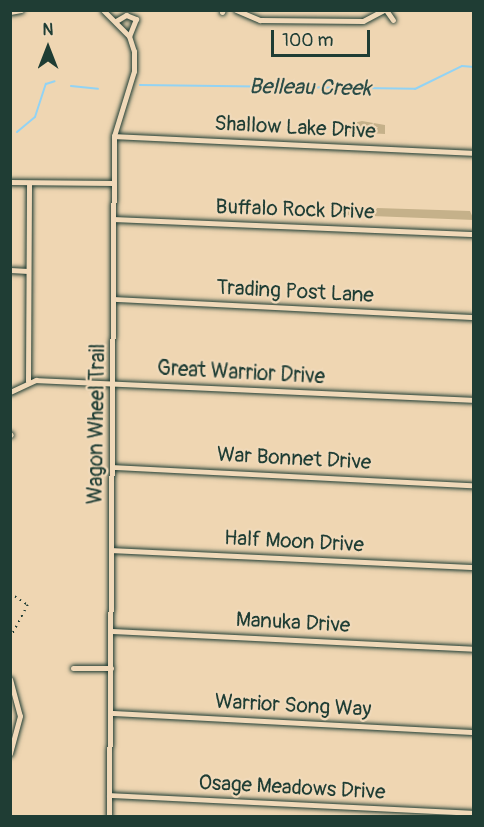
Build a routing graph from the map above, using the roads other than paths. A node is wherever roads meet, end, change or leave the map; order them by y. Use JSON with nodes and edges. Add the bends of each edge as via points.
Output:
{"nodes":[{"id":1,"x":21,"y":10,"type":"edge"},
{"id":2,"x":103,"y":10,"type":"edge"},
{"id":3,"x":236,"y":10,"type":"edge"},
{"id":4,"x":385,"y":10,"type":"edge"},
{"id":5,"x":10,"y":12,"type":"edge"},
{"id":6,"x":393,"y":20,"type":"dead end"},
{"id":7,"x":116,"y":21,"type":"junction"},
{"id":8,"x":129,"y":36,"type":"junction"},
{"id":9,"x":114,"y":136,"type":"junction"},
{"id":10,"x":474,"y":153,"type":"edge"},
{"id":11,"x":10,"y":182,"type":"edge"},
{"id":12,"x":29,"y":183,"type":"junction"},
{"id":13,"x":114,"y":183,"type":"junction"},
{"id":14,"x":115,"y":219,"type":"junction"},
{"id":15,"x":474,"y":234,"type":"edge"},
{"id":16,"x":10,"y":270,"type":"edge"},
{"id":17,"x":28,"y":271,"type":"junction"},
{"id":18,"x":116,"y":299,"type":"junction"},
{"id":19,"x":474,"y":317,"type":"edge"},
{"id":20,"x":28,"y":381,"type":"junction"},
{"id":21,"x":114,"y":383,"type":"junction"},
{"id":22,"x":10,"y":392,"type":"edge"},
{"id":23,"x":474,"y":400,"type":"edge"},
{"id":24,"x":113,"y":467,"type":"junction"},
{"id":25,"x":474,"y":485,"type":"edge"},
{"id":26,"x":112,"y":550,"type":"junction"},
{"id":27,"x":474,"y":567,"type":"edge"},
{"id":28,"x":112,"y":631,"type":"junction"},
{"id":29,"x":474,"y":649,"type":"edge"},
{"id":30,"x":73,"y":668,"type":"dead end"},
{"id":31,"x":111,"y":668,"type":"junction"},
{"id":32,"x":10,"y":679,"type":"edge"},
{"id":33,"x":111,"y":713,"type":"junction"},
{"id":34,"x":474,"y":732,"type":"edge"},
{"id":35,"x":10,"y":754,"type":"edge"},
{"id":36,"x":109,"y":795,"type":"junction"},
{"id":37,"x":474,"y":813,"type":"edge"},
{"id":38,"x":109,"y":816,"type":"edge"}],
"edges":[{"from":1,"to":5,"type":"street"},
{"from":2,"to":7,"type":"street","name":"Wagon Wheel Trail"},
{"from":3,"to":4,"type":"street","via":[[260,20],[363,21]]},
{"from":4,"to":6,"type":"street"},
{"from":7,"to":8,"type":"street","name":"Wagon Wheel Trail"},
{"from":7,"to":8,"type":"street","name":"Wagon Wheel Trail","via":[[126,15],[136,19]]},
{"from":8,"to":9,"type":"street","name":"Wagon Wheel Trail","via":[[134,71]]},
{"from":9,"to":10,"type":"street","name":"Shallow Lake Drive"},
{"from":9,"to":13,"type":"street","name":"Wagon Wheel Trail"},
{"from":11,"to":12,"type":"street"},
{"from":12,"to":13,"type":"street"},
{"from":12,"to":17,"type":"street"},
{"from":13,"to":14,"type":"street","name":"Wagon Wheel Trail"},
{"from":14,"to":15,"type":"street","name":"Buffalo Rock Drive"},
{"from":14,"to":18,"type":"street","name":"Wagon Wheel Trail"},
{"from":16,"to":17,"type":"street"},
{"from":17,"to":20,"type":"street"},
{"from":18,"to":19,"type":"street","name":"Trading Post Lane"},
{"from":18,"to":21,"type":"street","name":"Wagon Wheel Trail"},
{"from":20,"to":21,"type":"street","name":"Great Warrior Drive"},
{"from":20,"to":22,"type":"street"},
{"from":21,"to":23,"type":"street","name":"Great Warrior Drive"},
{"from":21,"to":24,"type":"street","name":"Wagon Wheel Trail"},
{"from":24,"to":25,"type":"street","name":"War Bonnet Drive"},
{"from":24,"to":26,"type":"street","name":"Wagon Wheel Trail"},
{"from":26,"to":27,"type":"street","name":"Half Moon Drive"},
{"from":26,"to":28,"type":"street","name":"Wagon Wheel Trail"},
{"from":28,"to":29,"type":"street","name":"Manuka Drive"},
{"from":28,"to":31,"type":"street","name":"Wagon Wheel Trail"},
{"from":30,"to":31,"type":"street"},
{"from":31,"to":33,"type":"street","name":"Wagon Wheel Trail"},
{"from":32,"to":35,"type":"street","via":[[20,716]]},
{"from":33,"to":34,"type":"street","name":"Warrior Song Way"},
{"from":33,"to":36,"type":"street","name":"Wagon Wheel Trail"},
{"from":36,"to":37,"type":"street","name":"Osage Meadows Drive"},
{"from":36,"to":38,"type":"street","name":"Wagon Wheel Trail"}]}
